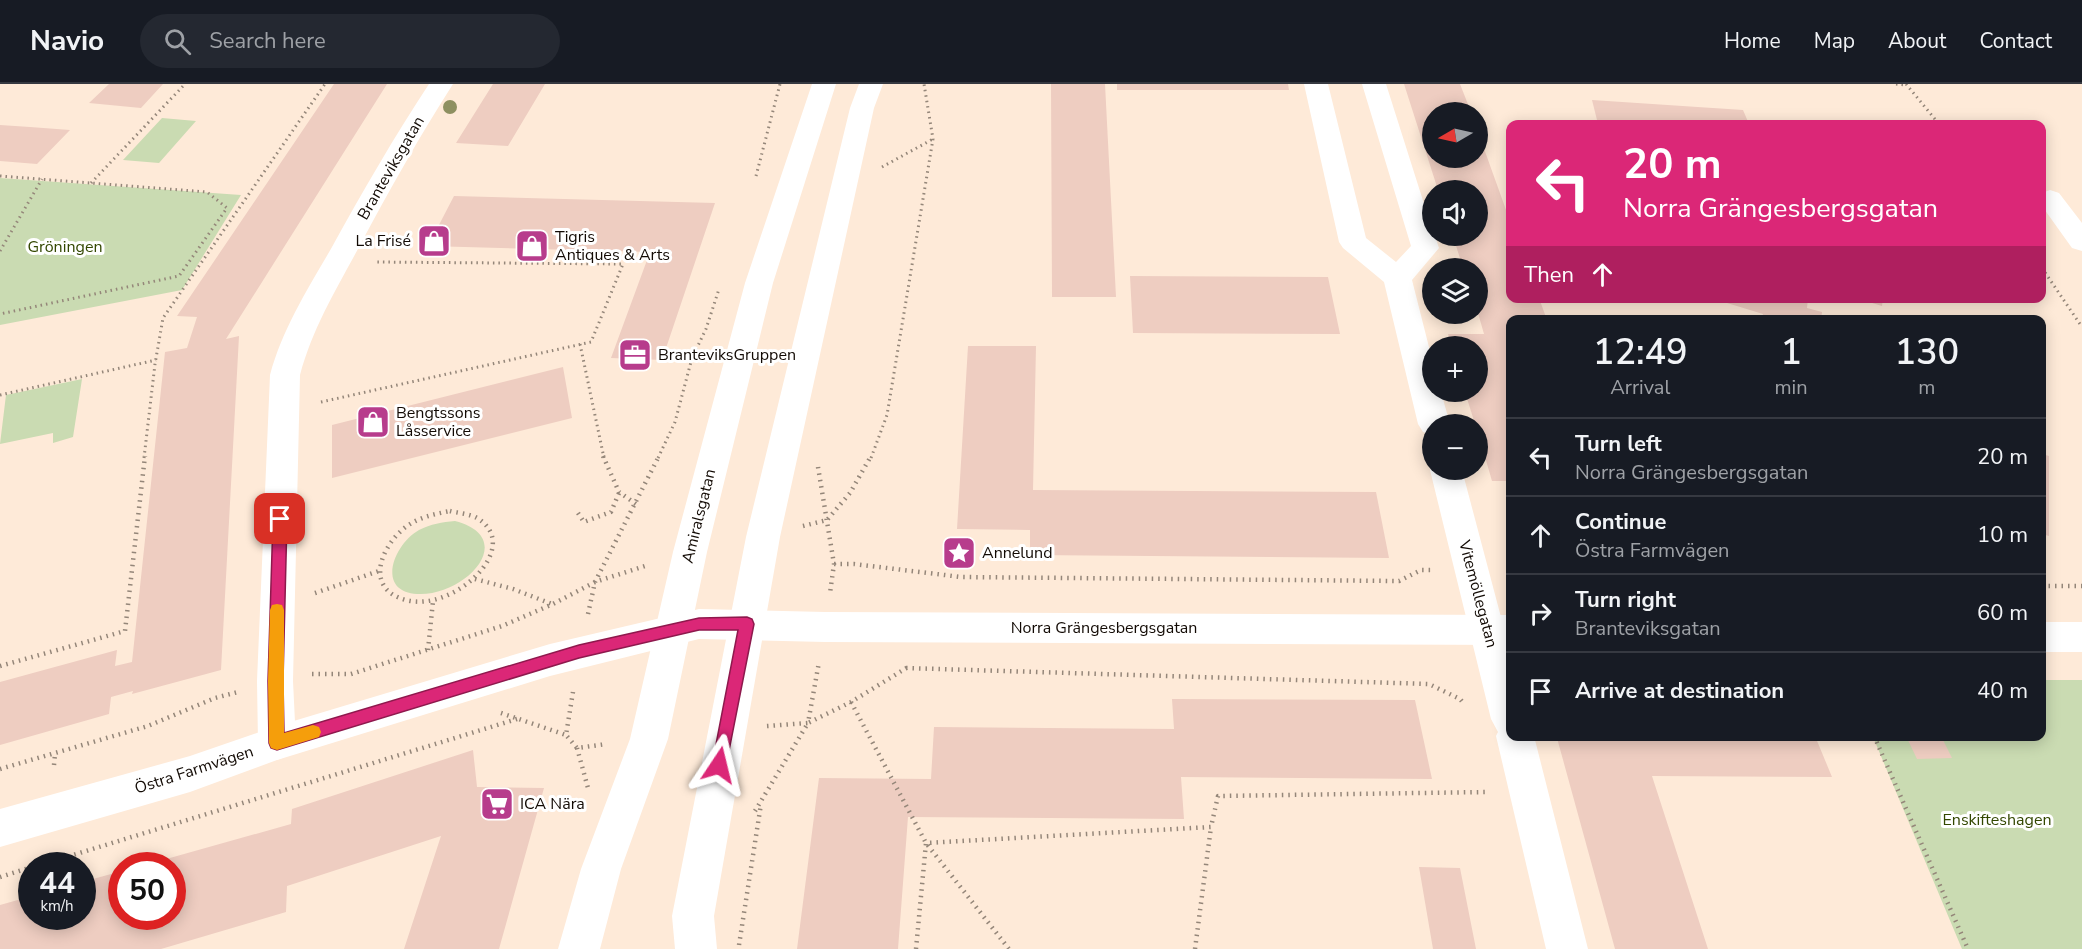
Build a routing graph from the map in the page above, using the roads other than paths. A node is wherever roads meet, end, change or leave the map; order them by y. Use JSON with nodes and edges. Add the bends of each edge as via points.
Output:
{"nodes":[{"id":1,"x":441,"y":84,"type":"edge"},
{"id":2,"x":824,"y":84,"type":"edge"},
{"id":3,"x":871,"y":84,"type":"edge"},
{"id":4,"x":1316,"y":84,"type":"edge"},
{"id":5,"x":1374,"y":84,"type":"edge"},
{"id":6,"x":2050,"y":199,"type":"dead end"},
{"id":7,"x":2082,"y":242,"type":"edge"},
{"id":8,"x":1397,"y":278,"type":"junction"},
{"id":9,"x":1431,"y":414,"type":"edge"},
{"id":10,"x":1448,"y":480,"type":"edge"},
{"id":11,"x":747,"y":624,"type":"junction"},
{"id":12,"x":686,"y":626,"type":"junction"},
{"id":13,"x":1500,"y":630,"type":"edge"},
{"id":14,"x":2046,"y":637,"type":"edge"},
{"id":15,"x":2082,"y":637,"type":"edge"},
{"id":16,"x":1506,"y":683,"type":"edge"},
{"id":17,"x":1516,"y":741,"type":"edge"},
{"id":18,"x":277,"y":743,"type":"junction"},
{"id":19,"x":0,"y":828,"type":"edge"},
{"id":20,"x":579,"y":949,"type":"edge"},
{"id":21,"x":696,"y":949,"type":"edge"},
{"id":22,"x":1568,"y":949,"type":"edge"}],
"edges":[{"from":1,"to":18,"type":"street","name":"Branteviksgatan","via":[[401,146],[294,342],[285,375],[275,681]]},
{"from":2,"to":12,"type":"street","name":"Amiralsgatan","via":[[759,283],[690,552]]},
{"from":3,"to":11,"type":"street","via":[[862,108],[765,525]]},
{"from":4,"to":8,"type":"street","via":[[1353,242]]},
{"from":5,"to":8,"type":"street","via":[[1425,248]]},
{"from":6,"to":7,"type":"street"},
{"from":8,"to":9,"type":"street"},
{"from":10,"to":13,"type":"street","name":"Vitemöllegatan","via":[[1471,570]]},
{"from":11,"to":12,"type":"street","name":"Norra Grängesbergsgatan"},
{"from":11,"to":13,"type":"street","name":"Norra Grängesbergsgatan"},
{"from":11,"to":21,"type":"street","via":[[693,916]]},
{"from":12,"to":18,"type":"street","name":"Östra Farmvägen","via":[[550,660]]},
{"from":12,"to":20,"type":"street","name":"Amiralsgatan","via":[[601,869]]},
{"from":13,"to":16,"type":"street","name":"Vitemöllegatan"},
{"from":14,"to":15,"type":"street"},
{"from":17,"to":22,"type":"street"},
{"from":18,"to":19,"type":"street","name":"Östra Farmvägen","via":[[190,774]]}]}
